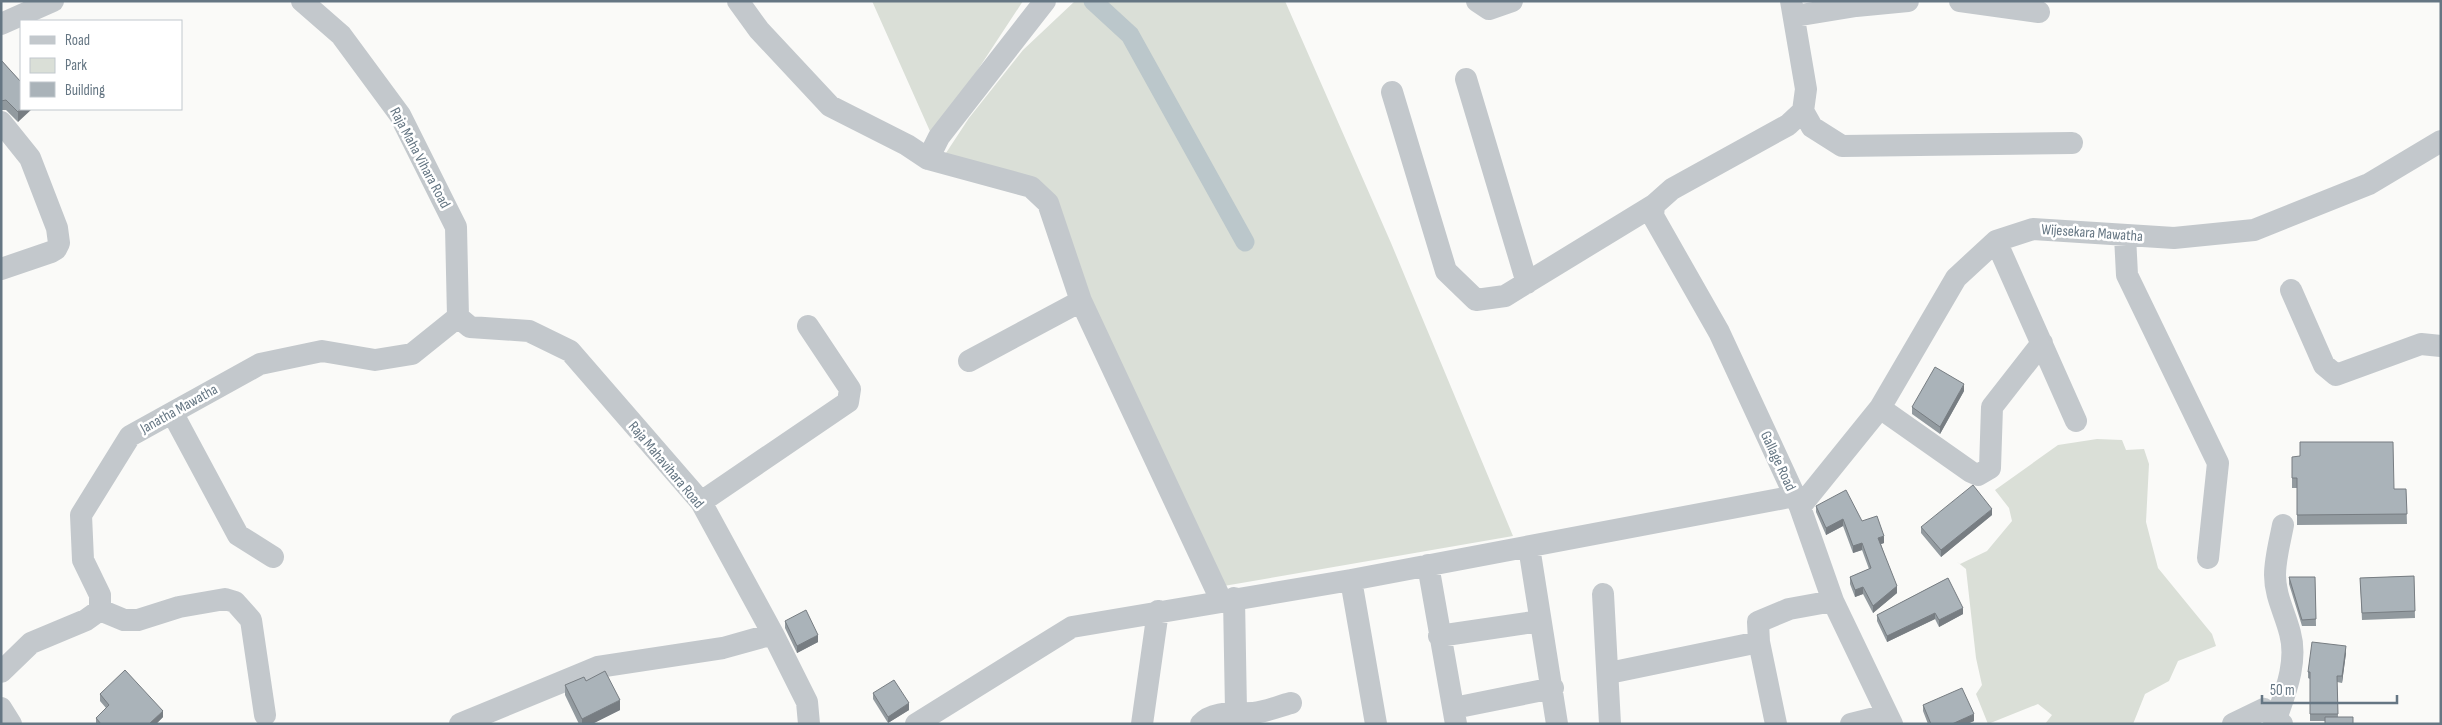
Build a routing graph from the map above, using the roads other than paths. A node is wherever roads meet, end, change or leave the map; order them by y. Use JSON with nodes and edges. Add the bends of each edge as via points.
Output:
{"nodes":[{"id":1,"x":53,"y":1,"type":"edge"},
{"id":2,"x":302,"y":1,"type":"edge"},
{"id":3,"x":738,"y":1,"type":"edge"},
{"id":4,"x":1044,"y":1,"type":"edge"},
{"id":5,"x":1477,"y":1,"type":"edge"},
{"id":6,"x":1512,"y":1,"type":"edge"},
{"id":7,"x":1908,"y":1,"type":"edge"},
{"id":8,"x":1960,"y":1,"type":"edge"},
{"id":9,"x":1793,"y":9,"type":"edge"},
{"id":10,"x":2039,"y":12,"type":"dead end"},
{"id":11,"x":1,"y":24,"type":"edge"},
{"id":12,"x":1466,"y":79,"type":"dead end"},
{"id":13,"x":1392,"y":92,"type":"dead end"},
{"id":14,"x":1803,"y":111,"type":"junction"},
{"id":15,"x":1,"y":122,"type":"edge"},
{"id":16,"x":2441,"y":141,"type":"edge"},
{"id":17,"x":2072,"y":143,"type":"dead end"},
{"id":18,"x":928,"y":159,"type":"junction"},
{"id":19,"x":1654,"y":205,"type":"junction"},
{"id":20,"x":2125,"y":236,"type":"junction"},
{"id":21,"x":1996,"y":241,"type":"junction"},
{"id":22,"x":1,"y":269,"type":"edge"},
{"id":23,"x":1527,"y":283,"type":"junction"},
{"id":24,"x":2291,"y":290,"type":"dead end"},
{"id":25,"x":1081,"y":301,"type":"junction"},
{"id":26,"x":458,"y":317,"type":"junction"},
{"id":27,"x":808,"y":326,"type":"dead end"},
{"id":28,"x":2042,"y":344,"type":"junction"},
{"id":29,"x":2441,"y":346,"type":"edge"},
{"id":30,"x":968,"y":360,"type":"dead end"},
{"id":31,"x":1880,"y":408,"type":"junction"},
{"id":32,"x":173,"y":414,"type":"junction"},
{"id":33,"x":2076,"y":421,"type":"dead end"},
{"id":34,"x":1797,"y":501,"type":"junction"},
{"id":35,"x":700,"y":502,"type":"junction"},
{"id":36,"x":2283,"y":526,"type":"dead end"},
{"id":37,"x":1529,"y":547,"type":"junction"},
{"id":38,"x":273,"y":557,"type":"dead end"},
{"id":39,"x":2208,"y":558,"type":"dead end"},
{"id":40,"x":1428,"y":565,"type":"junction"},
{"id":41,"x":1351,"y":580,"type":"junction"},
{"id":42,"x":1603,"y":594,"type":"dead end"},
{"id":43,"x":1228,"y":599,"type":"junction"},
{"id":44,"x":1833,"y":601,"type":"junction"},
{"id":45,"x":100,"y":610,"type":"junction"},
{"id":46,"x":1158,"y":611,"type":"junction"},
{"id":47,"x":1540,"y":621,"type":"junction"},
{"id":48,"x":773,"y":634,"type":"junction"},
{"id":49,"x":1439,"y":636,"type":"junction"},
{"id":50,"x":1759,"y":642,"type":"junction"},
{"id":51,"x":1,"y":672,"type":"edge"},
{"id":52,"x":1608,"y":673,"type":"junction"},
{"id":53,"x":1553,"y":688,"type":"junction"},
{"id":54,"x":1291,"y":703,"type":"dead end"},
{"id":55,"x":1,"y":708,"type":"edge"},
{"id":56,"x":265,"y":715,"type":"dead end"},
{"id":57,"x":1247,"y":716,"type":"edge"},
{"id":58,"x":1456,"y":716,"type":"edge"},
{"id":59,"x":1889,"y":720,"type":"edge"},
{"id":60,"x":2279,"y":721,"type":"edge"},
{"id":61,"x":11,"y":724,"type":"edge"},
{"id":62,"x":460,"y":724,"type":"edge"},
{"id":63,"x":809,"y":724,"type":"edge"},
{"id":64,"x":916,"y":724,"type":"edge"},
{"id":65,"x":1142,"y":724,"type":"edge"},
{"id":66,"x":1201,"y":724,"type":"edge"},
{"id":67,"x":1376,"y":724,"type":"edge"},
{"id":68,"x":1557,"y":724,"type":"edge"},
{"id":69,"x":1610,"y":724,"type":"edge"},
{"id":70,"x":1776,"y":724,"type":"edge"},
{"id":71,"x":1851,"y":724,"type":"edge"},
{"id":72,"x":2233,"y":724,"type":"edge"}],
"edges":[{"from":1,"to":11,"type":"street"},
{"from":2,"to":26,"type":"street","name":"Raja Maha Vihara Road","via":[[341,36],[400,116],[456,226]]},
{"from":3,"to":18,"type":"street","via":[[759,30],[830,106],[908,145]]},
{"from":4,"to":18,"type":"street","via":[[939,136]]},
{"from":5,"to":6,"type":"street","via":[[1489,9]]},
{"from":7,"to":9,"type":"street"},
{"from":8,"to":10,"type":"street"},
{"from":9,"to":14,"type":"street","via":[[1806,89]]},
{"from":12,"to":23,"type":"street"},
{"from":13,"to":23,"type":"street","via":[[1446,271],[1476,300],[1505,296]]},
{"from":14,"to":17,"type":"street","via":[[1812,127],[1842,146]]},
{"from":14,"to":19,"type":"street","via":[[1788,126],[1672,189]]},
{"from":15,"to":22,"type":"street","via":[[30,158],[56,228],[58,244],[51,252]]},
{"from":16,"to":20,"type":"street","name":"Wijesekara Mawatha","via":[[2369,184],[2254,230],[2174,238]]},
{"from":18,"to":25,"type":"street","via":[[1031,187],[1037,192],[1048,203]]},
{"from":19,"to":23,"type":"street"},
{"from":19,"to":34,"type":"street","name":"Gallage Road","via":[[1653,216],[1719,332]]},
{"from":20,"to":21,"type":"street","name":"Wijesekara Mawatha","via":[[2033,229]]},
{"from":20,"to":39,"type":"street","via":[[2126,275],[2218,463]]},
{"from":21,"to":28,"type":"street"},
{"from":21,"to":31,"type":"street","name":"Wijesekara Mawatha","via":[[1956,278]]},
{"from":24,"to":29,"type":"street","via":[[2324,365],[2336,375],[2421,344]]},
{"from":25,"to":30,"type":"street"},
{"from":25,"to":43,"type":"street"},
{"from":26,"to":32,"type":"street","name":"Janatha Mawatha","via":[[412,354],[375,360],[322,351],[260,364]]},
{"from":26,"to":35,"type":"street","name":"Raja Mahavihara Road","via":[[470,327],[529,332],[570,351]]},
{"from":27,"to":35,"type":"street","via":[[850,389],[848,402]]},
{"from":28,"to":31,"type":"street","via":[[1992,407],[1990,468],[1978,475]]},
{"from":28,"to":33,"type":"street"},
{"from":31,"to":34,"type":"street","name":"Wijesekara Mawatha"},
{"from":32,"to":38,"type":"street","via":[[238,535]]},
{"from":32,"to":45,"type":"street","name":"Janatha Mawatha","via":[[130,436],[81,515],[82,560],[100,595]]},
{"from":34,"to":37,"type":"street"},
{"from":34,"to":44,"type":"street","name":"Gallage Road"},
{"from":35,"to":48,"type":"street","name":"Raja Mahavihara Road"},
{"from":36,"to":60,"type":"street","via":[[2275,573],[2277,596],[2291,635],[2291,666]]},
{"from":37,"to":40,"type":"street"},
{"from":37,"to":47,"type":"street"},
{"from":40,"to":41,"type":"street"},
{"from":40,"to":49,"type":"street"},
{"from":41,"to":43,"type":"street"},
{"from":41,"to":67,"type":"street"},
{"from":42,"to":52,"type":"street"},
{"from":43,"to":46,"type":"street"},
{"from":43,"to":57,"type":"street"},
{"from":44,"to":50,"type":"street","via":[[1789,609],[1758,622]]},
{"from":44,"to":59,"type":"street","name":"Gallage Road"},
{"from":45,"to":51,"type":"street","via":[[86,620],[31,643]]},
{"from":45,"to":56,"type":"street","via":[[124,620],[138,620],[179,607],[225,599],[235,602],[251,620]]},
{"from":46,"to":64,"type":"street","via":[[1072,626]]},
{"from":46,"to":65,"type":"street"},
{"from":47,"to":49,"type":"street"},
{"from":47,"to":53,"type":"street"},
{"from":48,"to":62,"type":"street","via":[[723,648],[598,667]]},
{"from":48,"to":63,"type":"street","name":"Raja Mahavihara Road","via":[[807,702]]},
{"from":49,"to":58,"type":"street"},
{"from":50,"to":52,"type":"street"},
{"from":50,"to":70,"type":"street"},
{"from":52,"to":69,"type":"street"},
{"from":53,"to":58,"type":"street"},
{"from":53,"to":68,"type":"street"},
{"from":54,"to":57,"type":"street"},
{"from":55,"to":61,"type":"street"},
{"from":57,"to":66,"type":"street","via":[[1206,719]]},
{"from":59,"to":71,"type":"street"},
{"from":60,"to":72,"type":"street","via":[[2264,708]]}]}
